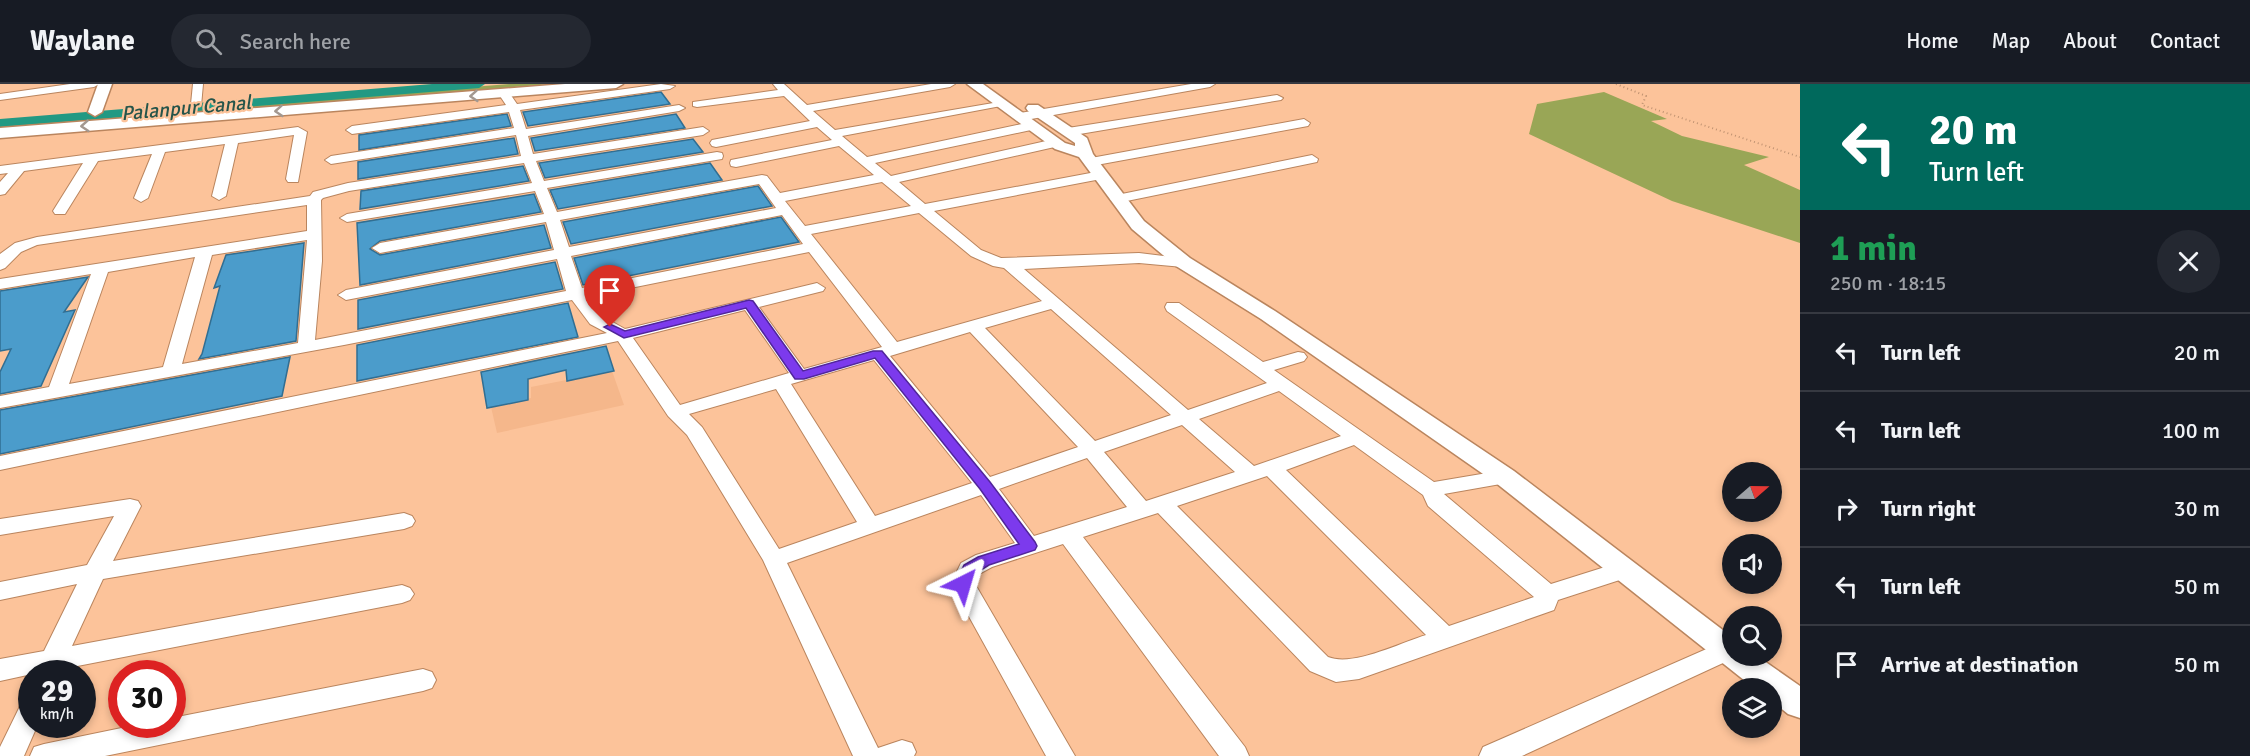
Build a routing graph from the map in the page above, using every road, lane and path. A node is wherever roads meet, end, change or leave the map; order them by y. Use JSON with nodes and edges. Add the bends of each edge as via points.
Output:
{"nodes":[{"id":1,"x":94,"y":84,"type":"edge"},
{"id":2,"x":105,"y":84,"type":"edge"},
{"id":3,"x":198,"y":84,"type":"edge"},
{"id":4,"x":616,"y":84,"type":"edge"},
{"id":5,"x":950,"y":84,"type":"edge"},
{"id":6,"x":974,"y":84,"type":"edge"},
{"id":7,"x":998,"y":84,"type":"edge"},
{"id":8,"x":1136,"y":84,"type":"edge"},
{"id":9,"x":1210,"y":84,"type":"edge"},
{"id":10,"x":1616,"y":84,"type":"edge"},
{"id":11,"x":405,"y":86,"type":"dead end"},
{"id":12,"x":670,"y":86,"type":"dead end"},
{"id":13,"x":781,"y":88,"type":"edge"},
{"id":14,"x":1152,"y":95,"type":"junction"},
{"id":15,"x":0,"y":97,"type":"edge"},
{"id":16,"x":1278,"y":98,"type":"dead end"},
{"id":17,"x":509,"y":101,"type":"junction"},
{"id":18,"x":1000,"y":103,"type":"junction"},
{"id":19,"x":197,"y":104,"type":"junction"},
{"id":20,"x":697,"y":104,"type":"dead end"},
{"id":21,"x":679,"y":108,"type":"dead end"},
{"id":22,"x":803,"y":109,"type":"junction"},
{"id":23,"x":95,"y":112,"type":"junction"},
{"id":24,"x":1041,"y":113,"type":"junction"},
{"id":25,"x":0,"y":119,"type":"edge"},
{"id":26,"x":1025,"y":121,"type":"junction"},
{"id":27,"x":819,"y":123,"type":"junction"},
{"id":28,"x":1304,"y":123,"type":"dead end"},
{"id":29,"x":352,"y":130,"type":"dead end"},
{"id":30,"x":703,"y":131,"type":"dead end"},
{"id":31,"x":521,"y":132,"type":"junction"},
{"id":32,"x":1068,"y":132,"type":"junction"},
{"id":33,"x":0,"y":133,"type":"edge"},
{"id":34,"x":837,"y":138,"type":"junction"},
{"id":35,"x":232,"y":140,"type":"junction"},
{"id":36,"x":1055,"y":143,"type":"junction"},
{"id":37,"x":160,"y":149,"type":"junction"},
{"id":38,"x":528,"y":157,"type":"junction"},
{"id":39,"x":93,"y":158,"type":"junction"},
{"id":40,"x":1800,"y":158,"type":"edge"},
{"id":41,"x":1312,"y":159,"type":"dead end"},
{"id":42,"x":331,"y":160,"type":"dead end"},
{"id":43,"x":865,"y":161,"type":"junction"},
{"id":44,"x":736,"y":163,"type":"dead end"},
{"id":45,"x":1092,"y":164,"type":"junction"},
{"id":46,"x":19,"y":168,"type":"junction"},
{"id":47,"x":0,"y":170,"type":"edge"},
{"id":48,"x":293,"y":179,"type":"dead end"},
{"id":49,"x":886,"y":179,"type":"junction"},
{"id":50,"x":540,"y":185,"type":"junction"},
{"id":51,"x":0,"y":191,"type":"edge"},
{"id":52,"x":219,"y":196,"type":"dead end"},
{"id":53,"x":141,"y":198,"type":"dead end"},
{"id":54,"x":1117,"y":199,"type":"junction"},
{"id":55,"x":314,"y":200,"type":"junction"},
{"id":56,"x":782,"y":204,"type":"junction"},
{"id":57,"x":924,"y":210,"type":"junction"},
{"id":58,"x":60,"y":212,"type":"dead end"},
{"id":59,"x":552,"y":217,"type":"junction"},
{"id":60,"x":347,"y":219,"type":"dead end"},
{"id":61,"x":802,"y":231,"type":"junction"},
{"id":62,"x":314,"y":234,"type":"junction"},
{"id":63,"x":1162,"y":245,"type":"junction"},
{"id":64,"x":813,"y":247,"type":"junction"},
{"id":65,"x":380,"y":248,"type":"dead end"},
{"id":66,"x":205,"y":251,"type":"junction"},
{"id":67,"x":564,"y":254,"type":"junction"},
{"id":68,"x":1139,"y":258,"type":"junction"},
{"id":69,"x":1183,"y":262,"type":"junction"},
{"id":70,"x":1009,"y":264,"type":"junction"},
{"id":71,"x":0,"y":265,"type":"edge"},
{"id":72,"x":101,"y":268,"type":"junction"},
{"id":73,"x":0,"y":284,"type":"edge"},
{"id":74,"x":817,"y":288,"type":"dead end"},
{"id":75,"x":575,"y":293,"type":"junction"},
{"id":76,"x":346,"y":295,"type":"dead end"},
{"id":77,"x":1053,"y":303,"type":"junction"},
{"id":78,"x":749,"y":304,"type":"junction"},
{"id":79,"x":1173,"y":307,"type":"dead end"},
{"id":80,"x":973,"y":326,"type":"junction"},
{"id":81,"x":624,"y":335,"type":"junction"},
{"id":82,"x":306,"y":347,"type":"junction"},
{"id":83,"x":885,"y":351,"type":"junction"},
{"id":84,"x":1298,"y":357,"type":"dead end"},
{"id":85,"x":1260,"y":369,"type":"junction"},
{"id":86,"x":171,"y":371,"type":"junction"},
{"id":87,"x":790,"y":379,"type":"junction"},
{"id":88,"x":1281,"y":384,"type":"junction"},
{"id":89,"x":57,"y":392,"type":"junction"},
{"id":90,"x":0,"y":402,"type":"edge"},
{"id":91,"x":675,"y":412,"type":"junction"},
{"id":92,"x":1182,"y":416,"type":"junction"},
{"id":93,"x":1357,"y":437,"type":"junction"},
{"id":94,"x":1090,"y":448,"type":"junction"},
{"id":95,"x":0,"y":463,"type":"edge"},
{"id":96,"x":1261,"y":472,"type":"junction"},
{"id":97,"x":1505,"y":477,"type":"junction"},
{"id":98,"x":985,"y":485,"type":"junction"},
{"id":99,"x":1432,"y":491,"type":"junction"},
{"id":100,"x":1152,"y":507,"type":"junction"},
{"id":101,"x":404,"y":521,"type":"dead end"},
{"id":102,"x":870,"y":525,"type":"junction"},
{"id":103,"x":0,"y":527,"type":"edge"},
{"id":104,"x":1068,"y":534,"type":"junction"},
{"id":105,"x":1029,"y":546,"type":"junction"},
{"id":106,"x":774,"y":559,"type":"junction"},
{"id":107,"x":1624,"y":570,"type":"junction"},
{"id":108,"x":95,"y":572,"type":"junction"},
{"id":109,"x":0,"y":591,"type":"edge"},
{"id":110,"x":402,"y":594,"type":"dead end"},
{"id":111,"x":1547,"y":594,"type":"junction"},
{"id":112,"x":1445,"y":638,"type":"junction"},
{"id":113,"x":1722,"y":646,"type":"edge"},
{"id":114,"x":1722,"y":657,"type":"edge"},
{"id":115,"x":53,"y":660,"type":"edge"},
{"id":116,"x":84,"y":660,"type":"edge"},
{"id":117,"x":1749,"y":666,"type":"edge"},
{"id":118,"x":18,"y":669,"type":"edge"},
{"id":119,"x":0,"y":670,"type":"edge"},
{"id":120,"x":423,"y":680,"type":"dead end"},
{"id":121,"x":1800,"y":704,"type":"edge"},
{"id":122,"x":18,"y":738,"type":"edge"},
{"id":123,"x":10,"y":756,"type":"edge"},
{"id":124,"x":44,"y":756,"type":"edge"},
{"id":125,"x":867,"y":756,"type":"edge"},
{"id":126,"x":1061,"y":756,"type":"edge"},
{"id":127,"x":1235,"y":756,"type":"edge"},
{"id":128,"x":1493,"y":756,"type":"edge"}],
"edges":[{"from":1,"to":15,"type":"street"},
{"from":2,"to":23,"type":"street"},
{"from":3,"to":19,"type":"street"},
{"from":4,"to":17,"type":"street"},
{"from":5,"to":22,"type":"street"},
{"from":6,"to":18,"type":"street"},
{"from":7,"to":24,"type":"street"},
{"from":8,"to":14,"type":"street"},
{"from":9,"to":14,"type":"street"},
{"from":10,"to":40,"type":"path","via":[[1646,96],[1642,105]]},
{"from":11,"to":19,"type":"street"},
{"from":12,"to":17,"type":"street"},
{"from":13,"to":20,"type":"street"},
{"from":13,"to":22,"type":"street"},
{"from":14,"to":24,"type":"street"},
{"from":16,"to":32,"type":"street"},
{"from":17,"to":29,"type":"street"},
{"from":17,"to":31,"type":"street"},
{"from":17,"to":33,"type":"street","one_way":true},
{"from":18,"to":26,"type":"street"},
{"from":18,"to":34,"type":"street"},
{"from":19,"to":23,"type":"street"},
{"from":21,"to":31,"type":"street"},
{"from":22,"to":27,"type":"street"},
{"from":23,"to":25,"type":"street"},
{"from":24,"to":26,"type":"street"},
{"from":24,"to":32,"type":"street"},
{"from":26,"to":36,"type":"street"},
{"from":26,"to":43,"type":"street"},
{"from":27,"to":34,"type":"street"},
{"from":27,"to":50,"type":"street","via":[[717,149]]},
{"from":28,"to":45,"type":"street"},
{"from":30,"to":38,"type":"street"},
{"from":31,"to":38,"type":"street"},
{"from":31,"to":42,"type":"street"},
{"from":32,"to":45,"type":"street","via":[[1082,141]]},
{"from":34,"to":43,"type":"street"},
{"from":34,"to":44,"type":"street"},
{"from":35,"to":37,"type":"street"},
{"from":35,"to":48,"type":"street","via":[[301,132]]},
{"from":35,"to":52,"type":"street"},
{"from":36,"to":45,"type":"street"},
{"from":36,"to":49,"type":"street"},
{"from":37,"to":39,"type":"street"},
{"from":37,"to":53,"type":"street"},
{"from":38,"to":50,"type":"street"},
{"from":38,"to":55,"type":"street","via":[[348,187],[318,195]]},
{"from":39,"to":46,"type":"street"},
{"from":39,"to":58,"type":"street"},
{"from":41,"to":54,"type":"street"},
{"from":43,"to":49,"type":"street"},
{"from":45,"to":54,"type":"street"},
{"from":45,"to":57,"type":"street"},
{"from":46,"to":47,"type":"street"},
{"from":46,"to":51,"type":"street"},
{"from":49,"to":56,"type":"street"},
{"from":49,"to":57,"type":"street"},
{"from":50,"to":59,"type":"street"},
{"from":50,"to":60,"type":"street"},
{"from":54,"to":63,"type":"street","via":[[1138,225]]},
{"from":55,"to":62,"type":"street"},
{"from":55,"to":71,"type":"street","via":[[37,241],[15,247]]},
{"from":56,"to":59,"type":"street","via":[[762,179]]},
{"from":56,"to":61,"type":"street"},
{"from":56,"to":67,"type":"street"},
{"from":57,"to":61,"type":"street"},
{"from":57,"to":70,"type":"street","via":[[976,253]]},
{"from":59,"to":65,"type":"street"},
{"from":59,"to":67,"type":"street"},
{"from":61,"to":64,"type":"street"},
{"from":62,"to":66,"type":"street"},
{"from":62,"to":82,"type":"street"},
{"from":63,"to":68,"type":"street"},
{"from":63,"to":69,"type":"street"},
{"from":64,"to":75,"type":"street"},
{"from":64,"to":83,"type":"street"},
{"from":66,"to":72,"type":"street"},
{"from":66,"to":86,"type":"street"},
{"from":67,"to":75,"type":"street"},
{"from":67,"to":76,"type":"street"},
{"from":68,"to":69,"type":"street"},
{"from":68,"to":70,"type":"street"},
{"from":69,"to":97,"type":"street","via":[[1268,315]]},
{"from":70,"to":77,"type":"street"},
{"from":72,"to":73,"type":"street"},
{"from":72,"to":89,"type":"street"},
{"from":74,"to":78,"type":"street"},
{"from":75,"to":81,"type":"street","via":[[597,320]]},
{"from":75,"to":82,"type":"street"},
{"from":77,"to":80,"type":"street"},
{"from":77,"to":92,"type":"street"},
{"from":78,"to":81,"type":"street"},
{"from":78,"to":87,"type":"street"},
{"from":79,"to":85,"type":"street"},
{"from":80,"to":83,"type":"street"},
{"from":80,"to":94,"type":"street"},
{"from":81,"to":91,"type":"street"},
{"from":81,"to":95,"type":"street"},
{"from":82,"to":86,"type":"street"},
{"from":83,"to":87,"type":"street"},
{"from":83,"to":98,"type":"street"},
{"from":84,"to":85,"type":"street"},
{"from":85,"to":88,"type":"street"},
{"from":86,"to":89,"type":"street"},
{"from":87,"to":91,"type":"street"},
{"from":87,"to":102,"type":"street"},
{"from":88,"to":92,"type":"street"},
{"from":88,"to":93,"type":"street"},
{"from":89,"to":90,"type":"street"},
{"from":91,"to":106,"type":"street","via":[[695,431]]},
{"from":92,"to":94,"type":"street"},
{"from":92,"to":96,"type":"street"},
{"from":93,"to":96,"type":"street"},
{"from":93,"to":99,"type":"street"},
{"from":94,"to":98,"type":"street"},
{"from":94,"to":100,"type":"street"},
{"from":96,"to":100,"type":"street"},
{"from":96,"to":112,"type":"street"},
{"from":97,"to":99,"type":"street"},
{"from":97,"to":107,"type":"street"},
{"from":98,"to":102,"type":"street"},
{"from":98,"to":105,"type":"street"},
{"from":99,"to":111,"type":"street","via":[[1437,501]]},
{"from":100,"to":104,"type":"street"},
{"from":100,"to":112,"type":"street","via":[[1319,664],[1336,671],[1359,668]]},
{"from":101,"to":108,"type":"street"},
{"from":102,"to":106,"type":"street"},
{"from":103,"to":108,"type":"street","via":[[130,506]]},
{"from":104,"to":105,"type":"street"},
{"from":104,"to":127,"type":"street"},
{"from":105,"to":126,"type":"street","via":[[969,569],[963,584]]},
{"from":106,"to":125,"type":"street"},
{"from":107,"to":111,"type":"street"},
{"from":107,"to":113,"type":"street"},
{"from":108,"to":109,"type":"street"},
{"from":108,"to":115,"type":"street"},
{"from":110,"to":116,"type":"street"},
{"from":111,"to":112,"type":"street","via":[[1545,603]]},
{"from":114,"to":128,"type":"street"},
{"from":117,"to":121,"type":"street"},
{"from":118,"to":119,"type":"street"},
{"from":120,"to":124,"type":"street"},
{"from":122,"to":123,"type":"street"}]}
